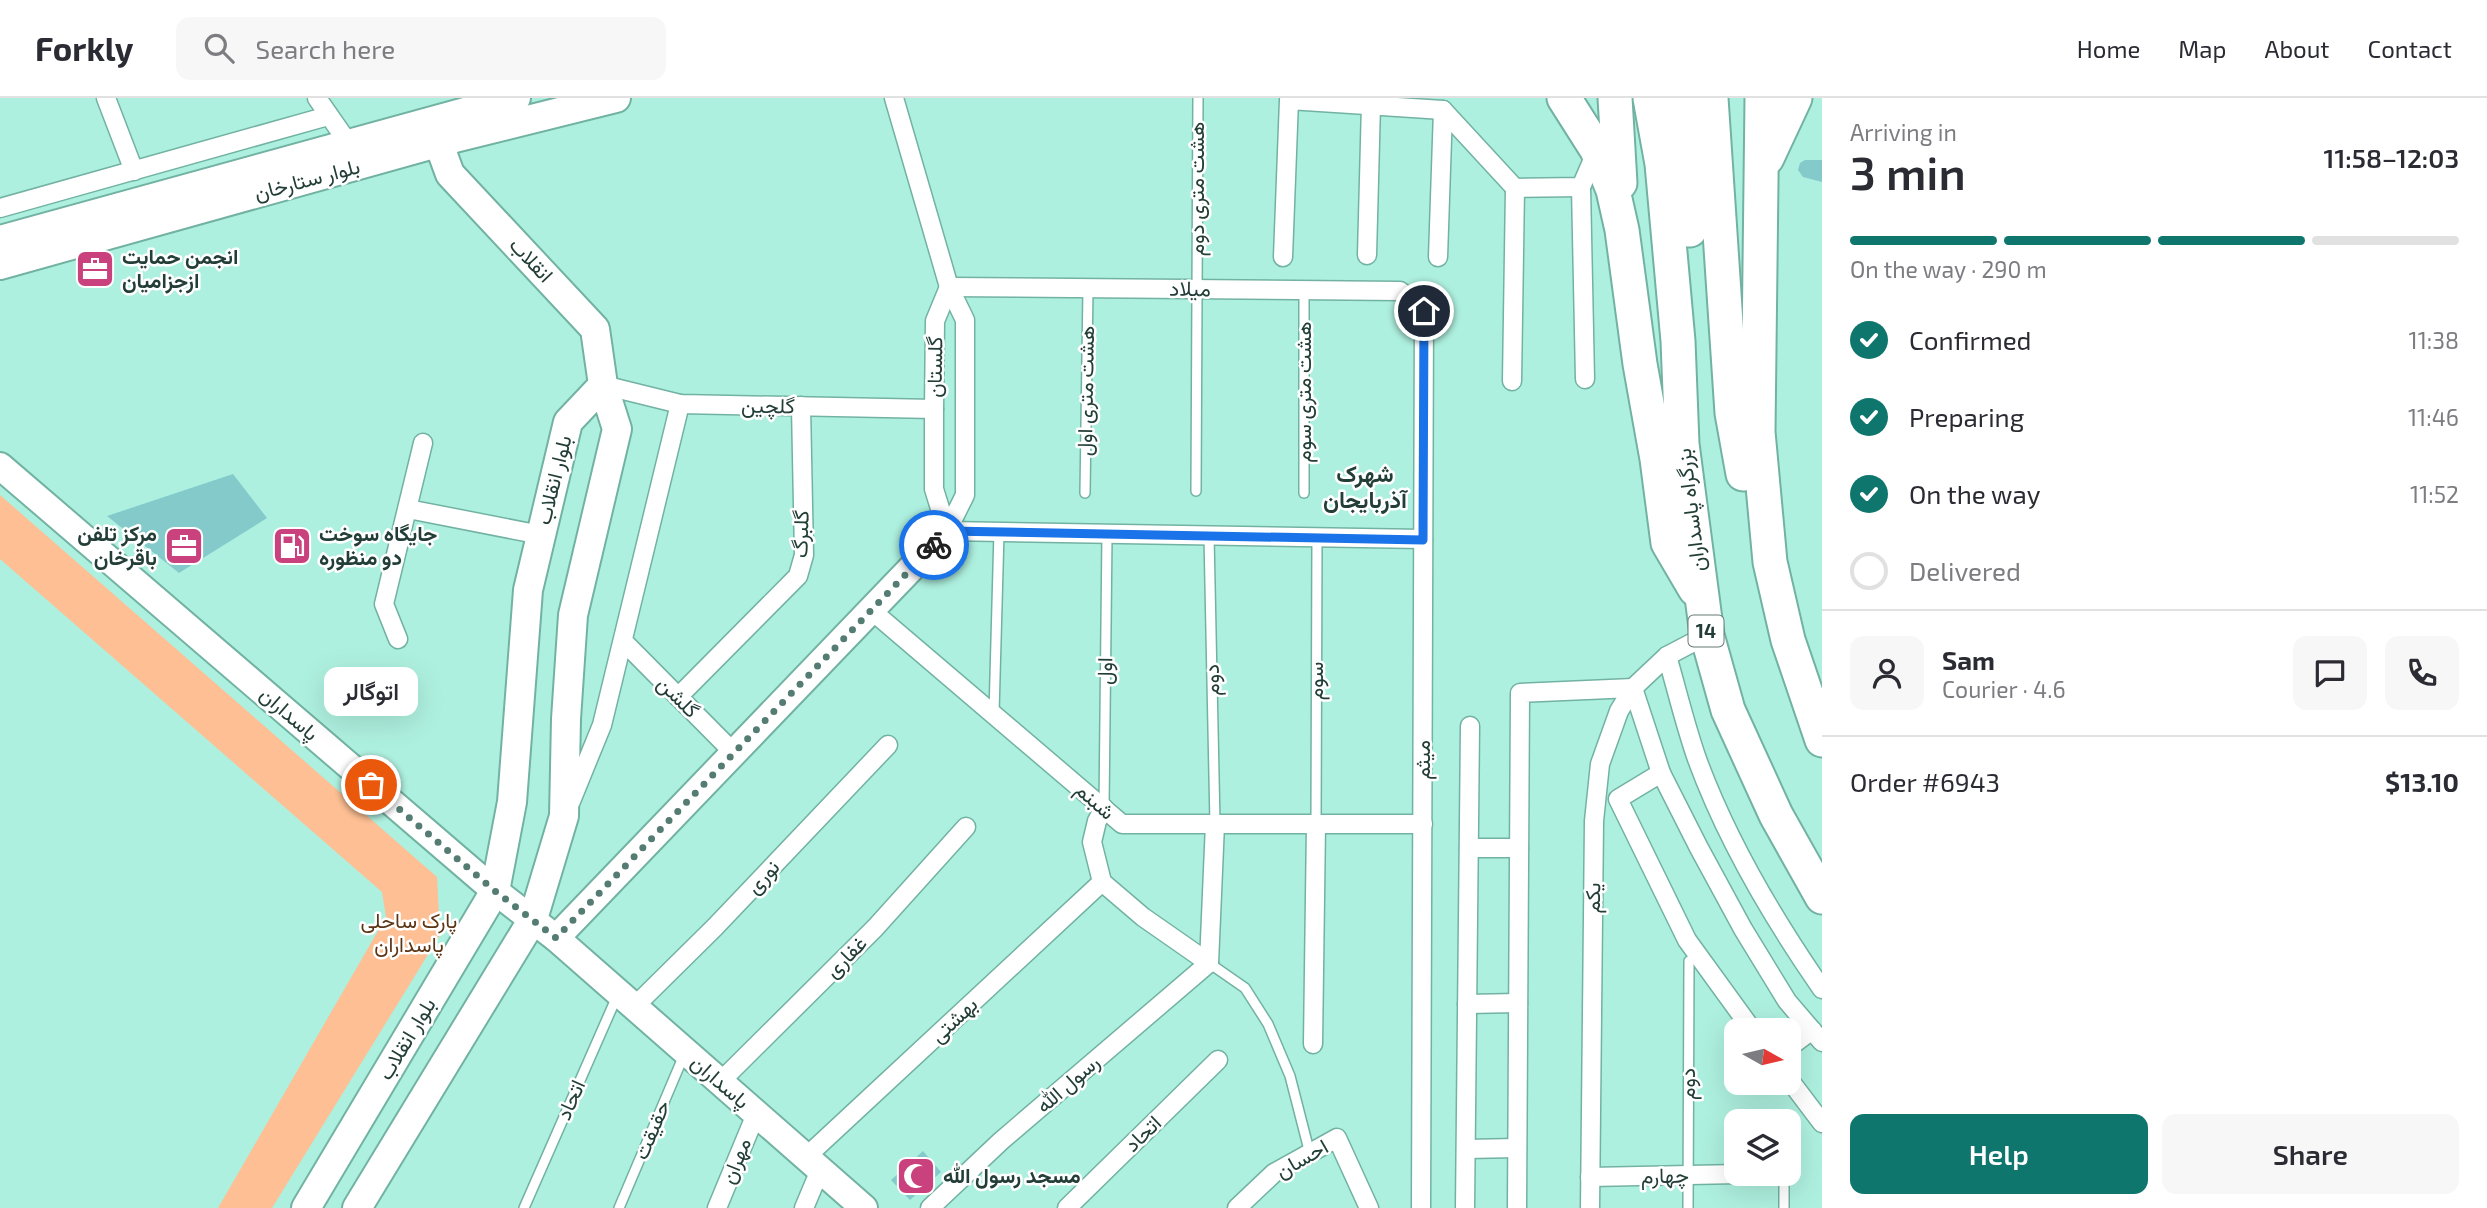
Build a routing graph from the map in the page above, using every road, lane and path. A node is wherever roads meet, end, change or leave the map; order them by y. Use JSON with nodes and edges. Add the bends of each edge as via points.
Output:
{"nodes":[{"id":1,"x":106,"y":98,"type":"edge"},
{"id":2,"x":317,"y":98,"type":"edge"},
{"id":3,"x":516,"y":98,"type":"edge"},
{"id":4,"x":616,"y":98,"type":"edge"},
{"id":5,"x":894,"y":98,"type":"edge"},
{"id":6,"x":1198,"y":98,"type":"edge"},
{"id":7,"x":1564,"y":98,"type":"edge"},
{"id":8,"x":1615,"y":98,"type":"edge"},
{"id":9,"x":1650,"y":98,"type":"edge"},
{"id":10,"x":1681,"y":98,"type":"edge"},
{"id":11,"x":1710,"y":98,"type":"edge"},
{"id":12,"x":1762,"y":98,"type":"edge"},
{"id":13,"x":1795,"y":98,"type":"edge"},
{"id":14,"x":1371,"y":104,"type":"junction"},
{"id":15,"x":1443,"y":110,"type":"junction"},
{"id":16,"x":328,"y":116,"type":"junction"},
{"id":17,"x":349,"y":144,"type":"junction"},
{"id":18,"x":439,"y":144,"type":"junction"},
{"id":19,"x":1597,"y":150,"type":"junction"},
{"id":20,"x":1762,"y":170,"type":"junction"},
{"id":21,"x":134,"y":171,"type":"junction"},
{"id":22,"x":1581,"y":187,"type":"junction"},
{"id":23,"x":1515,"y":188,"type":"junction"},
{"id":24,"x":0,"y":208,"type":"edge"},
{"id":25,"x":1622,"y":230,"type":"junction"},
{"id":26,"x":0,"y":240,"type":"edge"},
{"id":27,"x":1367,"y":256,"type":"dead end"},
{"id":28,"x":1283,"y":257,"type":"dead end"},
{"id":29,"x":1438,"y":257,"type":"dead end"},
{"id":30,"x":0,"y":265,"type":"edge"},
{"id":31,"x":948,"y":288,"type":"junction"},
{"id":32,"x":1088,"y":289,"type":"junction"},
{"id":33,"x":1196,"y":289,"type":"junction"},
{"id":34,"x":1304,"y":291,"type":"junction"},
{"id":35,"x":1424,"y":311,"type":"joint"},
{"id":36,"x":1585,"y":379,"type":"dead end"},
{"id":37,"x":1512,"y":381,"type":"dead end"},
{"id":38,"x":603,"y":385,"type":"junction"},
{"id":39,"x":680,"y":404,"type":"junction"},
{"id":40,"x":800,"y":406,"type":"junction"},
{"id":41,"x":934,"y":409,"type":"junction"},
{"id":42,"x":423,"y":443,"type":"dead end"},
{"id":43,"x":0,"y":466,"type":"edge"},
{"id":44,"x":1196,"y":491,"type":"dead end"},
{"id":45,"x":1085,"y":493,"type":"dead end"},
{"id":46,"x":1304,"y":493,"type":"dead end"},
{"id":47,"x":408,"y":509,"type":"junction"},
{"id":48,"x":947,"y":531,"type":"junction"},
{"id":49,"x":999,"y":532,"type":"junction"},
{"id":50,"x":1107,"y":534,"type":"junction"},
{"id":51,"x":541,"y":535,"type":"junction"},
{"id":52,"x":1209,"y":536,"type":"junction"},
{"id":53,"x":1317,"y":538,"type":"junction"},
{"id":54,"x":1423,"y":540,"type":"junction"},
{"id":55,"x":1777,"y":591,"type":"junction"},
{"id":56,"x":1702,"y":600,"type":"junction"},
{"id":57,"x":872,"y":610,"type":"junction"},
{"id":58,"x":1707,"y":635,"type":"junction"},
{"id":59,"x":398,"y":639,"type":"dead end"},
{"id":60,"x":623,"y":641,"type":"junction"},
{"id":61,"x":1667,"y":656,"type":"junction"},
{"id":62,"x":1633,"y":688,"type":"junction"},
{"id":63,"x":678,"y":697,"type":"junction"},
{"id":64,"x":994,"y":715,"type":"junction"},
{"id":65,"x":1470,"y":726,"type":"dead end"},
{"id":66,"x":1822,"y":740,"type":"edge"},
{"id":67,"x":888,"y":745,"type":"dead end"},
{"id":68,"x":734,"y":753,"type":"junction"},
{"id":69,"x":1661,"y":774,"type":"junction"},
{"id":70,"x":1104,"y":808,"type":"junction"},
{"id":71,"x":564,"y":816,"type":"junction"},
{"id":72,"x":1215,"y":824,"type":"junction"},
{"id":73,"x":1315,"y":824,"type":"junction"},
{"id":74,"x":1423,"y":824,"type":"junction"},
{"id":75,"x":966,"y":827,"type":"dead end"},
{"id":76,"x":1469,"y":848,"type":"junction"},
{"id":77,"x":1519,"y":848,"type":"junction"},
{"id":78,"x":1102,"y":882,"type":"junction"},
{"id":79,"x":495,"y":891,"type":"junction"},
{"id":80,"x":1822,"y":897,"type":"edge"},
{"id":81,"x":533,"y":919,"type":"junction"},
{"id":82,"x":556,"y":938,"type":"junction"},
{"id":83,"x":1689,"y":961,"type":"dead end"},
{"id":84,"x":1209,"y":963,"type":"junction"},
{"id":85,"x":1822,"y":989,"type":"edge"},
{"id":86,"x":626,"y":1000,"type":"junction"},
{"id":87,"x":1518,"y":1003,"type":"junction"},
{"id":88,"x":1467,"y":1004,"type":"junction"},
{"id":89,"x":1744,"y":1018,"type":"edge"},
{"id":90,"x":1817,"y":1036,"type":"edge"},
{"id":91,"x":1313,"y":1044,"type":"dead end"},
{"id":92,"x":685,"y":1051,"type":"junction"},
{"id":93,"x":1218,"y":1060,"type":"dead end"},
{"id":94,"x":720,"y":1082,"type":"junction"},
{"id":95,"x":1801,"y":1095,"type":"edge"},
{"id":96,"x":756,"y":1114,"type":"junction"},
{"id":97,"x":1822,"y":1123,"type":"edge"},
{"id":98,"x":1517,"y":1148,"type":"junction"},
{"id":99,"x":1466,"y":1149,"type":"junction"},
{"id":100,"x":1310,"y":1154,"type":"junction"},
{"id":101,"x":813,"y":1163,"type":"junction"},
{"id":102,"x":1724,"y":1175,"type":"edge"},
{"id":103,"x":1688,"y":1176,"type":"junction"},
{"id":104,"x":1590,"y":1177,"type":"junction"},
{"id":105,"x":1784,"y":1186,"type":"edge"},
{"id":106,"x":306,"y":1208,"type":"edge"},
{"id":107,"x":357,"y":1208,"type":"edge"},
{"id":108,"x":524,"y":1208,"type":"edge"},
{"id":109,"x":620,"y":1208,"type":"edge"},
{"id":110,"x":717,"y":1208,"type":"edge"},
{"id":111,"x":804,"y":1208,"type":"edge"},
{"id":112,"x":864,"y":1208,"type":"edge"},
{"id":113,"x":930,"y":1208,"type":"edge"},
{"id":114,"x":1067,"y":1208,"type":"edge"},
{"id":115,"x":1237,"y":1208,"type":"edge"},
{"id":116,"x":1369,"y":1208,"type":"edge"},
{"id":117,"x":1422,"y":1208,"type":"edge"},
{"id":118,"x":1465,"y":1208,"type":"edge"},
{"id":119,"x":1517,"y":1208,"type":"edge"},
{"id":120,"x":1590,"y":1208,"type":"edge"},
{"id":121,"x":1688,"y":1208,"type":"edge"},
{"id":122,"x":1784,"y":1208,"type":"edge"}],
"edges":[{"from":1,"to":21,"type":"street"},
{"from":2,"to":16,"type":"street"},
{"from":3,"to":17,"type":"main road","name":"بلوار ستارخان"},
{"from":4,"to":18,"type":"main road","name":"بلوار ستارخان"},
{"from":5,"to":31,"type":"street"},
{"from":6,"to":33,"type":"lane","name":"هشت متری دوم"},
{"from":7,"to":19,"type":"highway"},
{"from":8,"to":25,"type":"highway"},
{"from":9,"to":56,"type":"highway","name":"بزرگراه پاسداران","number":"14","via":[[1662,164],[1682,444]]},
{"from":10,"to":56,"type":"highway","via":[[1703,444]]},
{"from":11,"to":55,"type":"highway","via":[[1732,413],[1751,513]]},
{"from":12,"to":20,"type":"highway"},
{"from":13,"to":20,"type":"highway"},
{"from":14,"to":15,"type":"street"},
{"from":14,"to":27,"type":"street"},
{"from":14,"to":28,"type":"street","via":[[1289,100]]},
{"from":15,"to":23,"type":"street"},
{"from":15,"to":29,"type":"street"},
{"from":16,"to":17,"type":"street"},
{"from":16,"to":21,"type":"street"},
{"from":17,"to":26,"type":"main road","name":"بلوار ستارخان"},
{"from":18,"to":30,"type":"main road","name":"بلوار ستارخان"},
{"from":18,"to":38,"type":"main road","name":"انقلاب","via":[[450,174],[595,329]]},
{"from":19,"to":22,"type":"street"},
{"from":19,"to":25,"type":"highway"},
{"from":20,"to":55,"type":"highway","via":[[1758,432],[1770,562]]},
{"from":21,"to":24,"type":"street"},
{"from":22,"to":23,"type":"street"},
{"from":22,"to":36,"type":"street"},
{"from":23,"to":37,"type":"street"},
{"from":25,"to":56,"type":"highway","via":[[1668,543]]},
{"from":31,"to":32,"type":"street","name":"میلاد"},
{"from":31,"to":41,"type":"street","name":"گلستان","via":[[935,321]]},
{"from":31,"to":48,"type":"street","name":"گلستان","via":[[965,320],[965,495]]},
{"from":32,"to":33,"type":"street","name":"میلاد"},
{"from":32,"to":45,"type":"lane","name":"هشت متری اول"},
{"from":33,"to":34,"type":"street","name":"میلاد"},
{"from":33,"to":44,"type":"lane","name":"هشت متری دوم"},
{"from":34,"to":35,"type":"street","name":"میلاد","via":[[1400,291]]},
{"from":34,"to":46,"type":"lane","name":"هشت متری سوم"},
{"from":35,"to":54,"type":"street","name":"میثم"},
{"from":38,"to":39,"type":"street","name":"گلچین"},
{"from":38,"to":51,"type":"main road","name":"بلوار انقلاب","via":[[568,422]]},
{"from":38,"to":71,"type":"main road","via":[[617,429],[573,615]]},
{"from":39,"to":40,"type":"street","name":"گلچین"},
{"from":39,"to":60,"type":"street"},
{"from":40,"to":41,"type":"street","name":"گلچین"},
{"from":40,"to":63,"type":"street","name":"گلبرگ","via":[[804,555],[798,576]]},
{"from":41,"to":48,"type":"street","name":"گلستان","via":[[934,489]]},
{"from":42,"to":47,"type":"street"},
{"from":43,"to":79,"type":"main road","name":"پاسداران"},
{"from":47,"to":51,"type":"street"},
{"from":47,"to":59,"type":"street","via":[[384,604]]},
{"from":48,"to":49,"type":"street"},
{"from":48,"to":57,"type":"main road","name":"گلستان"},
{"from":49,"to":50,"type":"street"},
{"from":49,"to":64,"type":"lane"},
{"from":50,"to":52,"type":"street"},
{"from":50,"to":70,"type":"lane","name":"اول"},
{"from":51,"to":79,"type":"main road","name":"بلوار انقلاب","via":[[528,590],[512,802]]},
{"from":52,"to":53,"type":"street"},
{"from":52,"to":72,"type":"lane","name":"دوم"},
{"from":53,"to":54,"type":"street"},
{"from":53,"to":73,"type":"lane","name":"سوم"},
{"from":54,"to":74,"type":"street","name":"میثم"},
{"from":55,"to":66,"type":"highway","via":[[1788,640]]},
{"from":56,"to":58,"type":"highway","name":"بزرگراه پاسداران","number":"14"},
{"from":57,"to":64,"type":"street","name":"شبنم"},
{"from":57,"to":68,"type":"main road","name":"گلستان"},
{"from":58,"to":61,"type":"street","name":"یکم"},
{"from":58,"to":80,"type":"highway","name":"بزرگراه پاسداران","number":"14","via":[[1728,710],[1776,815]]},
{"from":60,"to":63,"type":"street","name":"گلشن"},
{"from":60,"to":71,"type":"street","via":[[602,725]]},
{"from":61,"to":62,"type":"street","name":"یکم"},
{"from":61,"to":85,"type":"street","via":[[1697,758],[1730,835],[1773,917]]},
{"from":62,"to":69,"type":"street"},
{"from":62,"to":77,"type":"street","via":[[1520,693]]},
{"from":62,"to":104,"type":"street","name":"یکم","via":[[1619,711],[1600,764],[1594,821]]},
{"from":63,"to":68,"type":"street","name":"گلشن"},
{"from":64,"to":70,"type":"street","name":"شبنم"},
{"from":65,"to":76,"type":"street"},
{"from":67,"to":86,"type":"street","name":"نوری","via":[[715,927]]},
{"from":68,"to":82,"type":"main road","name":"گلستان"},
{"from":69,"to":89,"type":"street","via":[[1618,799],[1687,940]]},
{"from":69,"to":90,"type":"street","via":[[1743,929],[1787,1002]]},
{"from":70,"to":72,"type":"street","name":"شبنم","via":[[1122,824]]},
{"from":70,"to":78,"type":"street","via":[[1092,842]]},
{"from":71,"to":81,"type":"main road"},
{"from":72,"to":73,"type":"street","name":"شبنم"},
{"from":72,"to":84,"type":"street"},
{"from":73,"to":74,"type":"street","name":"شبنم"},
{"from":73,"to":91,"type":"street"},
{"from":74,"to":117,"type":"street","name":"میثم"},
{"from":75,"to":94,"type":"street","name":"غفاری","via":[[875,928]]},
{"from":76,"to":77,"type":"street"},
{"from":76,"to":88,"type":"street"},
{"from":77,"to":87,"type":"street"},
{"from":78,"to":84,"type":"street"},
{"from":78,"to":101,"type":"street","name":"بهشتی"},
{"from":79,"to":81,"type":"main road","name":"پاسداران"},
{"from":79,"to":106,"type":"main road","name":"بلوار انقلاب"},
{"from":81,"to":82,"type":"main road","name":"پاسداران"},
{"from":81,"to":107,"type":"main road"},
{"from":82,"to":86,"type":"main road","name":"پاسداران"},
{"from":83,"to":103,"type":"lane","name":"دوم"},
{"from":84,"to":100,"type":"lane","via":[[1245,988],[1268,1024],[1290,1076]]},
{"from":84,"to":113,"type":"street","name":"رسول الله"},
{"from":86,"to":92,"type":"main road","name":"پاسداران"},
{"from":86,"to":108,"type":"lane","name":"اتحاد"},
{"from":87,"to":88,"type":"street"},
{"from":87,"to":98,"type":"street"},
{"from":88,"to":99,"type":"street"},
{"from":92,"to":94,"type":"main road","name":"پاسداران"},
{"from":92,"to":109,"type":"lane","name":"حقیقت"},
{"from":93,"to":114,"type":"street","name":"اتحاد"},
{"from":94,"to":96,"type":"main road","name":"پاسداران"},
{"from":95,"to":97,"type":"street"},
{"from":96,"to":101,"type":"main road","name":"پاسداران"},
{"from":96,"to":110,"type":"street","name":"مهران"},
{"from":98,"to":99,"type":"street"},
{"from":98,"to":119,"type":"street"},
{"from":99,"to":118,"type":"street"},
{"from":100,"to":115,"type":"street","name":"احسان","via":[[1274,1173]]},
{"from":100,"to":116,"type":"street","name":"احسان","via":[[1337,1138]]},
{"from":101,"to":111,"type":"street"},
{"from":101,"to":112,"type":"main road","name":"پاسداران"},
{"from":102,"to":103,"type":"street","name":"چهارم"},
{"from":103,"to":104,"type":"street","name":"چهارم"},
{"from":103,"to":121,"type":"lane","name":"دوم"},
{"from":104,"to":120,"type":"street","name":"یکم"},
{"from":105,"to":122,"type":"lane"}]}
